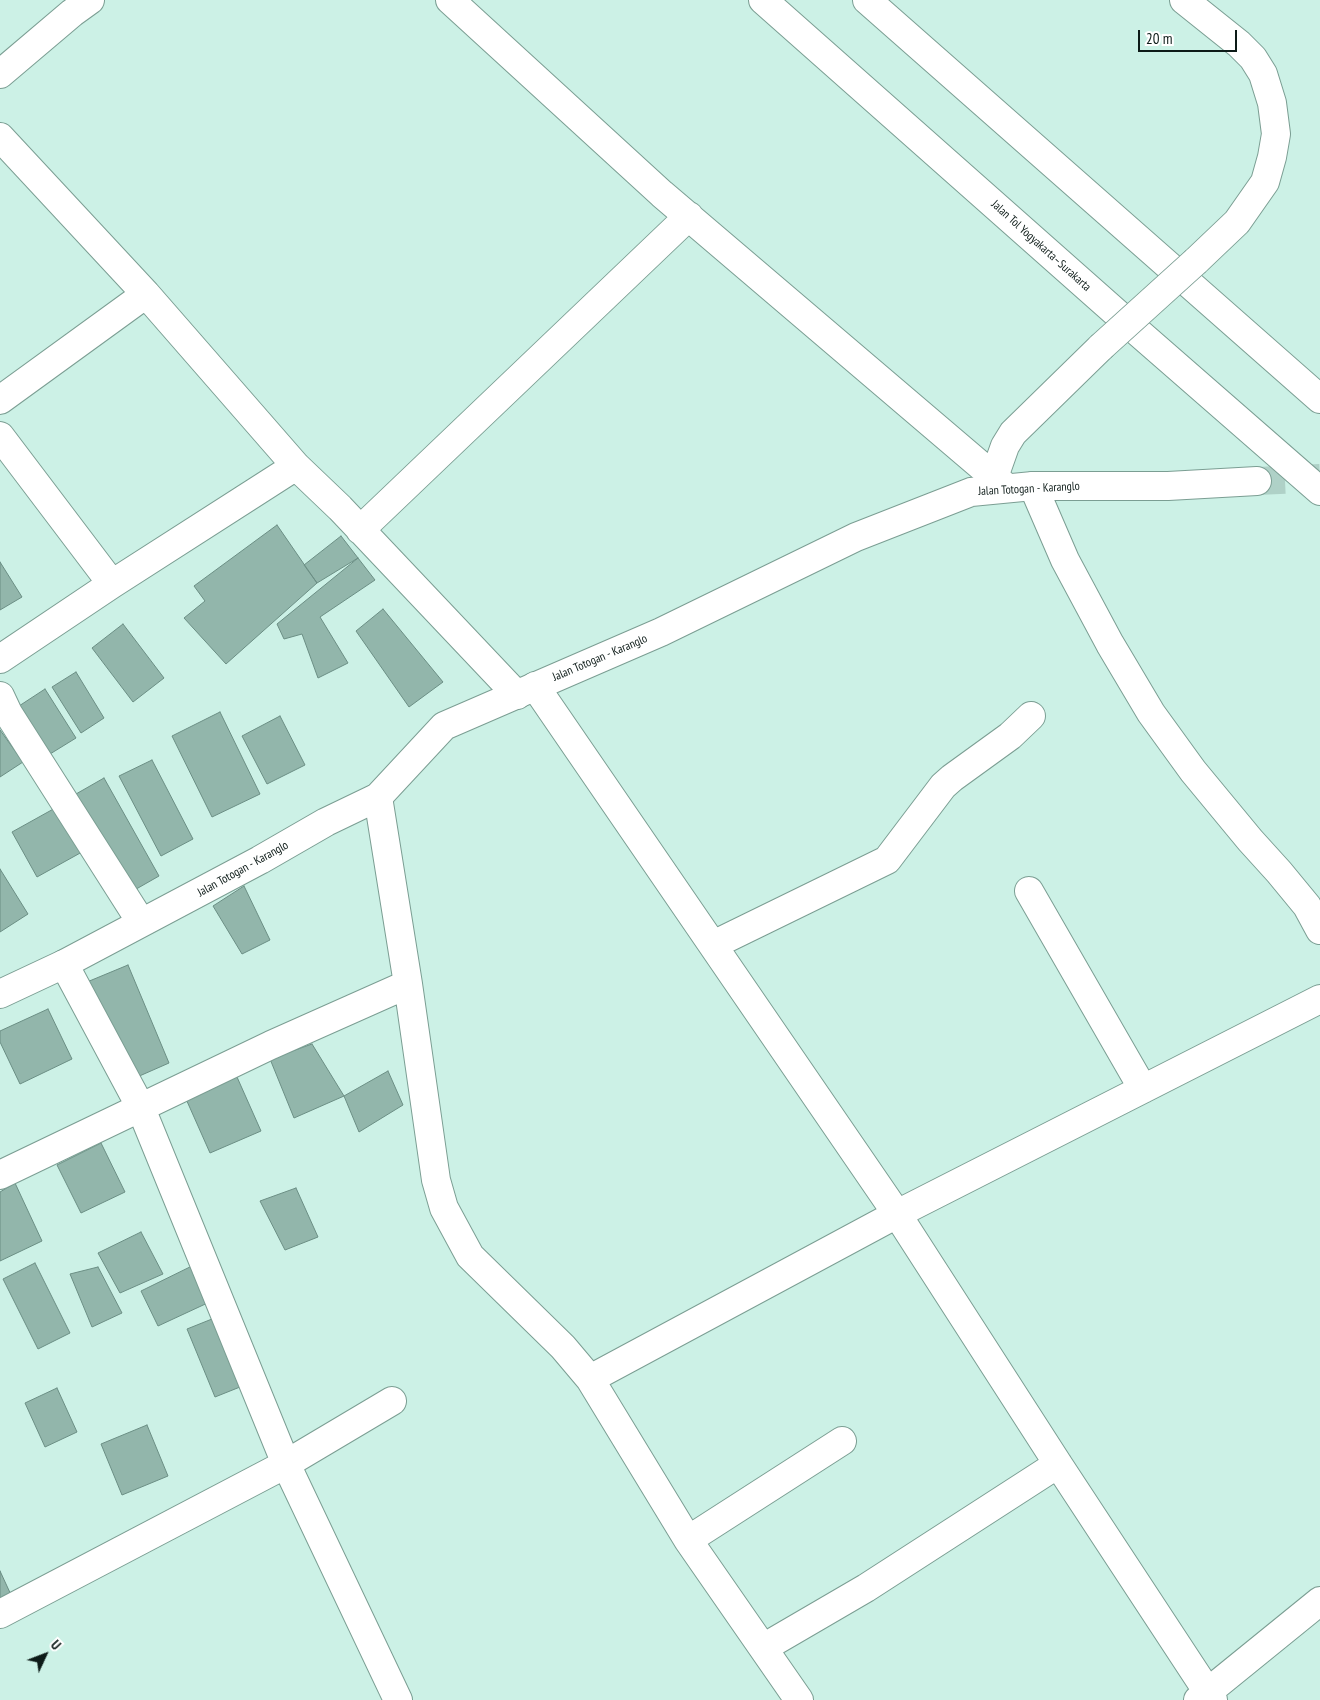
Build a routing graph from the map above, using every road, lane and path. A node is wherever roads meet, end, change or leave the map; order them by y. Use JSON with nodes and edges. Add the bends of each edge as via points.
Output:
{"nodes":[{"id":1,"x":90,"y":0,"type":"edge"},
{"id":2,"x":450,"y":0,"type":"edge"},
{"id":3,"x":763,"y":0,"type":"edge"},
{"id":4,"x":867,"y":0,"type":"edge"},
{"id":5,"x":1184,"y":0,"type":"edge"},
{"id":6,"x":0,"y":74,"type":"edge"},
{"id":7,"x":0,"y":137,"type":"edge"},
{"id":8,"x":689,"y":216,"type":"junction"},
{"id":9,"x":146,"y":294,"type":"junction"},
{"id":10,"x":1320,"y":399,"type":"edge"},
{"id":11,"x":0,"y":400,"type":"edge"},
{"id":12,"x":0,"y":436,"type":"edge"},
{"id":13,"x":296,"y":466,"type":"junction"},
{"id":14,"x":1257,"y":481,"type":"tunnel mouth"},
{"id":15,"x":1012,"y":483,"type":"junction"},
{"id":16,"x":1320,"y":491,"type":"edge"},
{"id":17,"x":360,"y":530,"type":"junction"},
{"id":18,"x":112,"y":584,"type":"junction"},
{"id":19,"x":0,"y":659,"type":"edge"},
{"id":20,"x":526,"y":690,"type":"junction"},
{"id":21,"x":0,"y":696,"type":"edge"},
{"id":22,"x":1031,"y":716,"type":"dead end"},
{"id":23,"x":378,"y":798,"type":"junction"},
{"id":24,"x":1029,"y":891,"type":"dead end"},
{"id":25,"x":141,"y":922,"type":"junction"},
{"id":26,"x":1320,"y":930,"type":"edge"},
{"id":27,"x":713,"y":945,"type":"junction"},
{"id":28,"x":64,"y":964,"type":"junction"},
{"id":29,"x":408,"y":984,"type":"junction"},
{"id":30,"x":0,"y":994,"type":"edge"},
{"id":31,"x":1320,"y":999,"type":"edge"},
{"id":32,"x":1143,"y":1089,"type":"junction"},
{"id":33,"x":140,"y":1106,"type":"junction"},
{"id":34,"x":0,"y":1176,"type":"edge"},
{"id":35,"x":897,"y":1214,"type":"junction"},
{"id":36,"x":590,"y":1379,"type":"junction"},
{"id":37,"x":392,"y":1401,"type":"dead end"},
{"id":38,"x":842,"y":1441,"type":"dead end"},
{"id":39,"x":286,"y":1464,"type":"junction"},
{"id":40,"x":1058,"y":1464,"type":"junction"},
{"id":41,"x":688,"y":1540,"type":"junction"},
{"id":42,"x":1320,"y":1601,"type":"edge"},
{"id":43,"x":0,"y":1614,"type":"edge"},
{"id":44,"x":763,"y":1648,"type":"junction"},
{"id":45,"x":1206,"y":1697,"type":"edge"},
{"id":46,"x":398,"y":1700,"type":"edge"},
{"id":47,"x":799,"y":1700,"type":"edge"}],
"edges":[{"from":1,"to":6,"type":"main road"},
{"from":2,"to":8,"type":"main road"},
{"from":3,"to":16,"type":"main road","name":"Jalan Tol Yogyakarta–Surakarta"},
{"from":4,"to":10,"type":"main road"},
{"from":5,"to":15,"type":"main road","bridge":true,"via":[[1240,44],[1263,74],[1272,103],[1276,134],[1266,182],[1236,222],[1013,433],[1005,446]]},
{"from":7,"to":9,"type":"main road"},
{"from":8,"to":15,"type":"main road"},
{"from":8,"to":17,"type":"main road"},
{"from":9,"to":11,"type":"main road"},
{"from":9,"to":13,"type":"main road"},
{"from":12,"to":18,"type":"main road"},
{"from":13,"to":17,"type":"main road"},
{"from":13,"to":18,"type":"main road"},
{"from":14,"to":15,"type":"main road","name":"Jalan Totogan - Karanglo","via":[[1168,486]]},
{"from":15,"to":20,"type":"main road","name":"Jalan Totogan - Karanglo","via":[[971,492],[856,537],[661,632]]},
{"from":15,"to":26,"type":"main road","via":[[1065,560],[1151,713],[1193,771],[1307,906]]},
{"from":17,"to":20,"type":"main road"},
{"from":18,"to":19,"type":"main road"},
{"from":20,"to":23,"type":"main road","name":"Jalan Totogan - Karanglo","via":[[444,726]]},
{"from":20,"to":27,"type":"main road"},
{"from":21,"to":25,"type":"main road"},
{"from":22,"to":27,"type":"main road","via":[[944,786],[887,860]]},
{"from":23,"to":25,"type":"main road","name":"Jalan Totogan - Karanglo","via":[[326,822]]},
{"from":23,"to":29,"type":"main road"},
{"from":24,"to":32,"type":"main road"},
{"from":25,"to":28,"type":"main road","name":"Jalan Totogan - Karanglo"},
{"from":27,"to":35,"type":"main road"},
{"from":28,"to":30,"type":"main road","name":"Jalan Totogan - Karanglo"},
{"from":28,"to":33,"type":"main road"},
{"from":29,"to":33,"type":"main road"},
{"from":29,"to":36,"type":"main road","via":[[436,1180],[444,1208],[470,1256],[556,1340]]},
{"from":31,"to":32,"type":"main road"},
{"from":32,"to":35,"type":"main road"},
{"from":33,"to":34,"type":"main road"},
{"from":33,"to":39,"type":"main road"},
{"from":35,"to":36,"type":"main road"},
{"from":35,"to":40,"type":"main road"},
{"from":36,"to":41,"type":"main road"},
{"from":37,"to":39,"type":"main road"},
{"from":38,"to":41,"type":"main road"},
{"from":39,"to":43,"type":"main road"},
{"from":39,"to":46,"type":"main road"},
{"from":40,"to":44,"type":"main road","via":[[866,1588]]},
{"from":40,"to":45,"type":"main road"},
{"from":41,"to":44,"type":"main road"},
{"from":42,"to":45,"type":"main road"},
{"from":44,"to":47,"type":"main road"}]}
